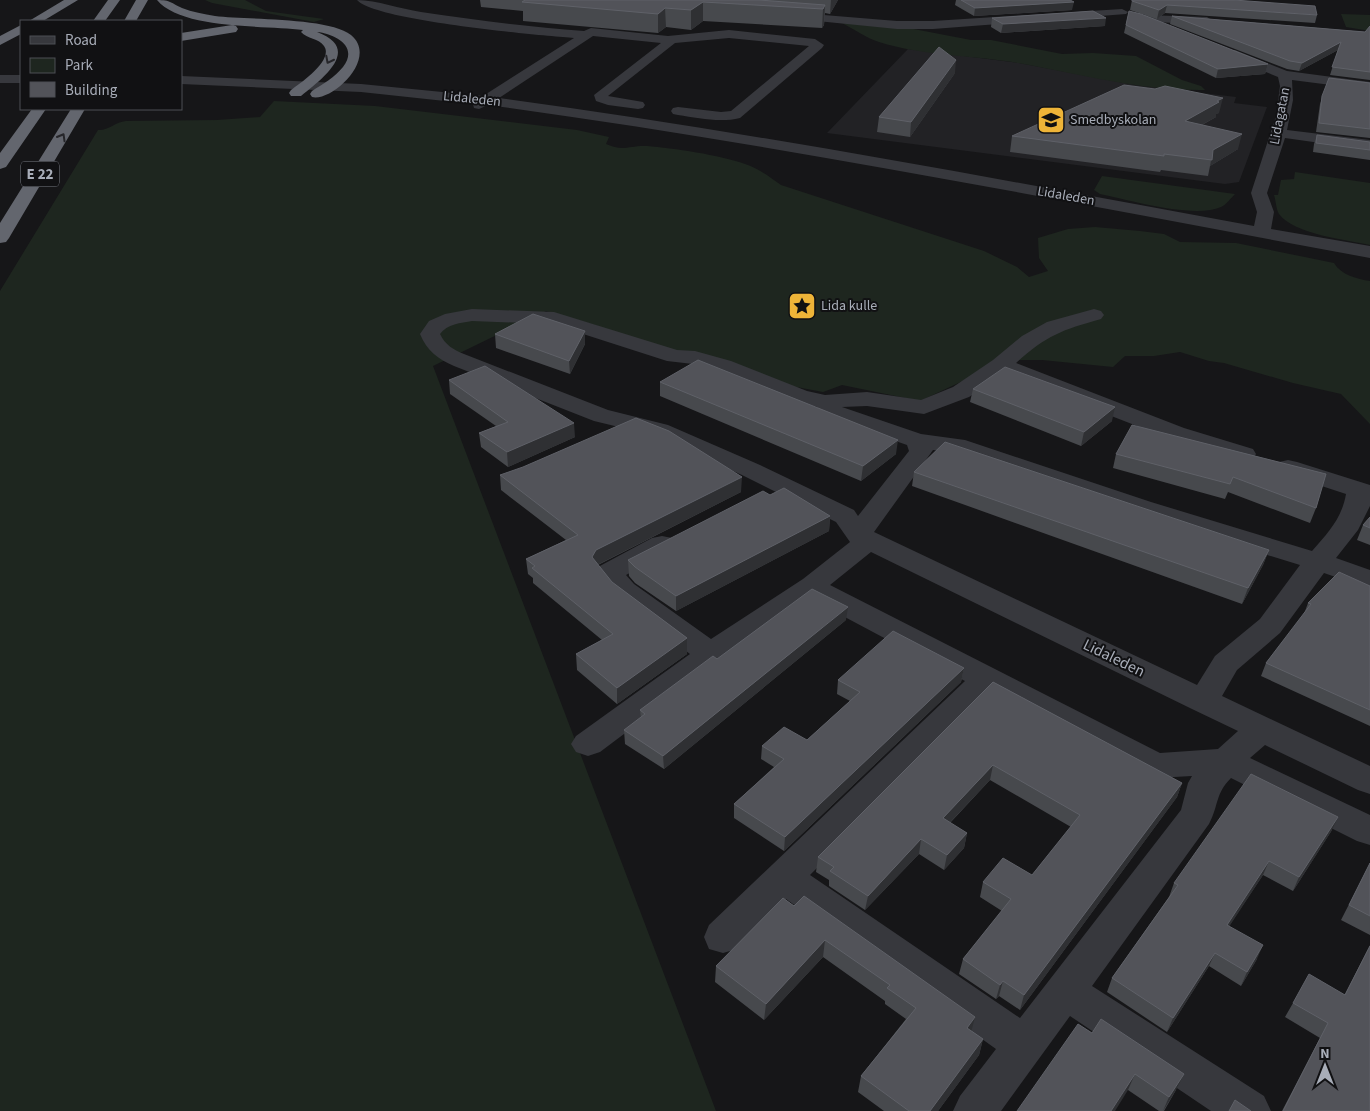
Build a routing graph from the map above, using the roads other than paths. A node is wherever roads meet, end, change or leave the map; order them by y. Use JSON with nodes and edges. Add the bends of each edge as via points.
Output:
{"nodes":[{"id":1,"x":72,"y":0,"type":"edge"},
{"id":2,"x":114,"y":0,"type":"edge"},
{"id":3,"x":142,"y":0,"type":"edge"},
{"id":4,"x":163,"y":0,"type":"edge"},
{"id":5,"x":363,"y":0,"type":"edge"},
{"id":6,"x":1088,"y":2,"type":"dead end"},
{"id":7,"x":844,"y":8,"type":"dead end"},
{"id":8,"x":1122,"y":12,"type":"junction"},
{"id":9,"x":774,"y":14,"type":"dead end"},
{"id":10,"x":831,"y":18,"type":"junction"},
{"id":11,"x":1144,"y":18,"type":"junction"},
{"id":12,"x":37,"y":20,"type":"edge"},
{"id":13,"x":100,"y":20,"type":"edge"},
{"id":14,"x":131,"y":20,"type":"edge"},
{"id":15,"x":1222,"y":22,"type":"edge"},
{"id":16,"x":20,"y":30,"type":"edge"},
{"id":17,"x":1179,"y":32,"type":"edge"},
{"id":18,"x":587,"y":35,"type":"junction"},
{"id":19,"x":182,"y":37,"type":"edge"},
{"id":20,"x":668,"y":40,"type":"junction"},
{"id":21,"x":0,"y":41,"type":"edge"},
{"id":22,"x":1223,"y":50,"type":"edge"},
{"id":23,"x":1284,"y":75,"type":"junction"},
{"id":24,"x":20,"y":79,"type":"edge"},
{"id":25,"x":0,"y":80,"type":"edge"},
{"id":26,"x":182,"y":80,"type":"edge"},
{"id":27,"x":0,"y":86,"type":"edge"},
{"id":28,"x":20,"y":86,"type":"edge"},
{"id":29,"x":1370,"y":86,"type":"edge"},
{"id":30,"x":182,"y":87,"type":"edge"},
{"id":31,"x":312,"y":89,"type":"junction"},
{"id":32,"x":479,"y":104,"type":"junction"},
{"id":33,"x":647,"y":106,"type":"dead end"},
{"id":34,"x":666,"y":109,"type":"dead end"},
{"id":35,"x":38,"y":110,"type":"edge"},
{"id":36,"x":77,"y":110,"type":"edge"},
{"id":37,"x":1279,"y":133,"type":"junction"},
{"id":38,"x":1370,"y":145,"type":"edge"},
{"id":39,"x":0,"y":164,"type":"edge"},
{"id":40,"x":1239,"y":207,"type":"junction"},
{"id":41,"x":1261,"y":232,"type":"junction"},
{"id":42,"x":0,"y":238,"type":"edge"},
{"id":43,"x":1370,"y":252,"type":"edge"},
{"id":44,"x":1094,"y":315,"type":"dead end"},
{"id":45,"x":1001,"y":365,"type":"junction"},
{"id":46,"x":825,"y":402,"type":"junction"},
{"id":47,"x":632,"y":422,"type":"junction"},
{"id":48,"x":596,"y":438,"type":"edge"},
{"id":49,"x":918,"y":441,"type":"junction"},
{"id":50,"x":780,"y":484,"type":"junction"},
{"id":51,"x":1365,"y":491,"type":"edge"},
{"id":52,"x":753,"y":498,"type":"edge"},
{"id":53,"x":682,"y":534,"type":"edge"},
{"id":54,"x":864,"y":537,"type":"junction"},
{"id":55,"x":1318,"y":562,"type":"junction"},
{"id":56,"x":1370,"y":580,"type":"edge"},
{"id":57,"x":813,"y":585,"type":"junction"},
{"id":58,"x":711,"y":654,"type":"junction"},
{"id":59,"x":986,"y":679,"type":"junction"},
{"id":60,"x":1204,"y":701,"type":"junction"},
{"id":61,"x":1262,"y":729,"type":"junction"},
{"id":62,"x":588,"y":744,"type":"dead end"},
{"id":63,"x":1226,"y":761,"type":"junction"},
{"id":64,"x":1370,"y":781,"type":"edge"},
{"id":65,"x":1370,"y":831,"type":"edge"},
{"id":66,"x":784,"y":876,"type":"junction"},
{"id":67,"x":723,"y":937,"type":"dead end"},
{"id":68,"x":1065,"y":990,"type":"junction"},
{"id":69,"x":1024,"y":1045,"type":"junction"},
{"id":70,"x":975,"y":1111,"type":"edge"},
{"id":71,"x":1249,"y":1111,"type":"edge"}],
"edges":[{"from":1,"to":12,"type":"highway"},
{"from":2,"to":13,"type":"highway"},
{"from":3,"to":14,"type":"highway"},
{"from":4,"to":31,"type":"highway","via":[[172,7],[197,16],[312,27],[342,35],[350,41],[354,52],[352,63],[348,70]]},
{"from":5,"to":18,"type":"street","via":[[376,7],[404,13],[504,28]]},
{"from":6,"to":8,"type":"street"},
{"from":7,"to":10,"type":"street"},
{"from":8,"to":10,"type":"street","via":[[933,25]]},
{"from":8,"to":11,"type":"street"},
{"from":9,"to":10,"type":"street"},
{"from":11,"to":15,"type":"street"},
{"from":11,"to":17,"type":"street"},
{"from":16,"to":21,"type":"highway"},
{"from":18,"to":20,"type":"street","via":[[590,32]]},
{"from":18,"to":32,"type":"street"},
{"from":19,"to":31,"type":"highway","one_way":true,"via":[[253,28],[313,34],[331,44],[334,51]]},
{"from":20,"to":33,"type":"street","via":[[670,43],[601,95],[608,101]]},
{"from":20,"to":34,"type":"street","via":[[729,34],[818,45],[735,115]]},
{"from":22,"to":23,"type":"street","name":"Lidagatan"},
{"from":23,"to":29,"type":"street"},
{"from":23,"to":37,"type":"street","name":"Lidagatan","via":[[1288,82]]},
{"from":24,"to":25,"type":"street"},
{"from":26,"to":31,"type":"street","name":"Lidaleden"},
{"from":27,"to":28,"type":"street"},
{"from":30,"to":31,"type":"street","name":"Lidaleden"},
{"from":31,"to":32,"type":"street","name":"Lidaleden"},
{"from":32,"to":40,"type":"street","name":"Lidaleden"},
{"from":35,"to":39,"type":"highway","number":"E 22"},
{"from":42,"to":36,"type":"highway","number":"E 22","one_way":true},
{"from":37,"to":38,"type":"street"},
{"from":37,"to":40,"type":"street","name":"Lidagatan"},
{"from":40,"to":41,"type":"street","name":"Lidaleden"},
{"from":40,"to":41,"type":"street","via":[[1266,210]]},
{"from":41,"to":43,"type":"street","name":"Lidaleden"},
{"from":44,"to":45,"type":"street","via":[[1054,326],[1029,340]]},
{"from":45,"to":46,"type":"street","via":[[961,392],[924,407],[867,399]]},
{"from":45,"to":51,"type":"street","via":[[1208,444]]},
{"from":46,"to":47,"type":"street","via":[[800,396],[723,366],[675,356],[554,318],[472,315],[436,325],[430,334],[433,344],[443,353],[462,362],[602,416]]},
{"from":46,"to":49,"type":"street","via":[[832,411]]},
{"from":47,"to":48,"type":"street"},
{"from":47,"to":50,"type":"street","via":[[660,430]]},
{"from":49,"to":54,"type":"street","via":[[921,451]]},
{"from":49,"to":55,"type":"street","via":[[956,445],[1142,508]]},
{"from":50,"to":52,"type":"street"},
{"from":50,"to":54,"type":"street","via":[[845,516]]},
{"from":51,"to":55,"type":"street","via":[[1345,530]]},
{"from":53,"to":58,"type":"street","via":[[608,573],[624,590]]},
{"from":54,"to":57,"type":"street"},
{"from":54,"to":60,"type":"street","name":"Lidaleden"},
{"from":55,"to":56,"type":"street"},
{"from":55,"to":60,"type":"street","via":[[1270,626],[1226,663]]},
{"from":57,"to":58,"type":"street"},
{"from":57,"to":59,"type":"street","via":[[824,595]]},
{"from":58,"to":62,"type":"street"},
{"from":59,"to":63,"type":"street","via":[[1156,766]]},
{"from":59,"to":66,"type":"street"},
{"from":60,"to":61,"type":"street","name":"Lidaleden"},
{"from":61,"to":63,"type":"street"},
{"from":61,"to":64,"type":"street","name":"Lidaleden"},
{"from":63,"to":65,"type":"street"},
{"from":63,"to":68,"type":"street","via":[[1205,783],[1197,814]]},
{"from":66,"to":67,"type":"street"},
{"from":66,"to":69,"type":"street"},
{"from":68,"to":69,"type":"street"},
{"from":68,"to":71,"type":"street"},
{"from":69,"to":70,"type":"street"}]}
